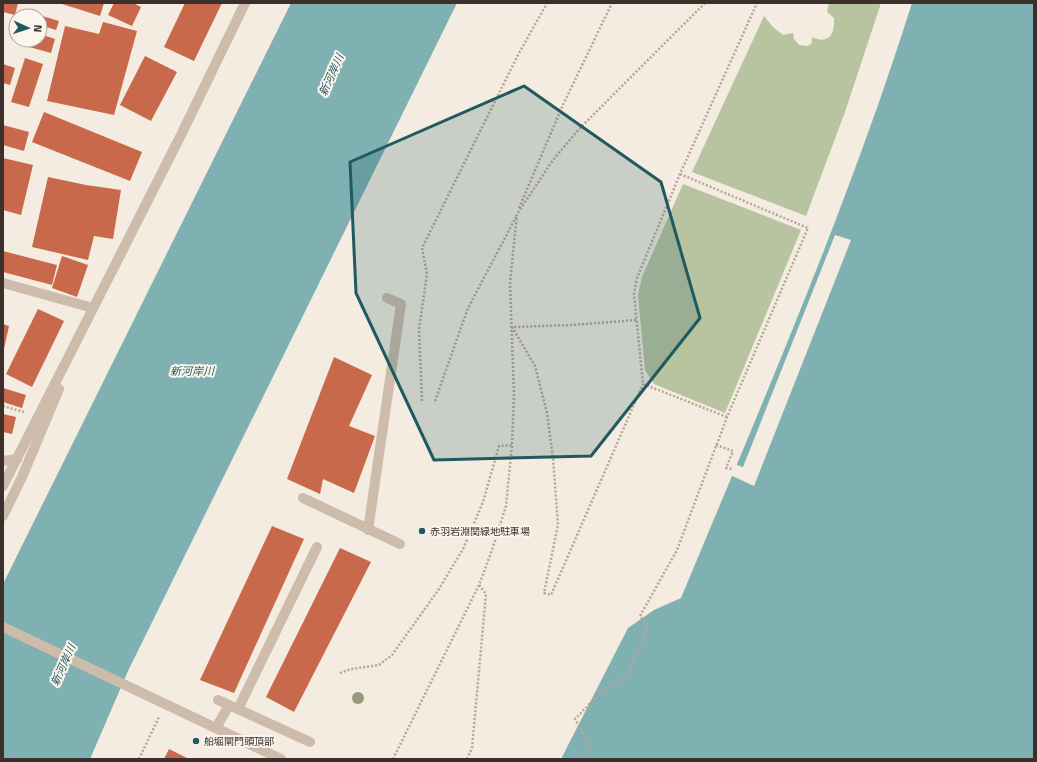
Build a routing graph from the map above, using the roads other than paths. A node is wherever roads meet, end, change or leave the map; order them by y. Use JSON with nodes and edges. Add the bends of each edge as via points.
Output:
{"nodes":[{"id":1,"x":245,"y":3,"type":"edge"},
{"id":2,"x":3,"y":283,"type":"edge"},
{"id":3,"x":387,"y":298,"type":"dead end"},
{"id":4,"x":93,"y":308,"type":"junction"},
{"id":5,"x":76,"y":344,"type":"junction"},
{"id":6,"x":17,"y":459,"type":"junction"},
{"id":7,"x":3,"y":461,"type":"edge"},
{"id":8,"x":3,"y":486,"type":"edge"},
{"id":9,"x":303,"y":498,"type":"dead end"},
{"id":10,"x":3,"y":516,"type":"edge"},
{"id":11,"x":368,"y":530,"type":"junction"},
{"id":12,"x":400,"y":544,"type":"dead end"},
{"id":13,"x":317,"y":546,"type":"dead end"},
{"id":14,"x":3,"y":627,"type":"edge"},
{"id":15,"x":218,"y":700,"type":"dead end"},
{"id":16,"x":233,"y":707,"type":"junction"},
{"id":17,"x":216,"y":728,"type":"junction"},
{"id":18,"x":310,"y":742,"type":"dead end"},
{"id":19,"x":281,"y":759,"type":"edge"}],
"edges":[{"from":1,"to":4,"type":"street"},
{"from":2,"to":4,"type":"street"},
{"from":3,"to":11,"type":"street","via":[[400,304]]},
{"from":4,"to":5,"type":"street"},
{"from":5,"to":6,"type":"street"},
{"from":5,"to":10,"type":"street","via":[[48,419]]},
{"from":6,"to":7,"type":"street"},
{"from":6,"to":8,"type":"street"},
{"from":9,"to":11,"type":"street"},
{"from":11,"to":12,"type":"street"},
{"from":13,"to":16,"type":"street"},
{"from":14,"to":17,"type":"street"},
{"from":15,"to":16,"type":"street"},
{"from":16,"to":17,"type":"street"},
{"from":16,"to":18,"type":"street"},
{"from":17,"to":19,"type":"street"}]}
